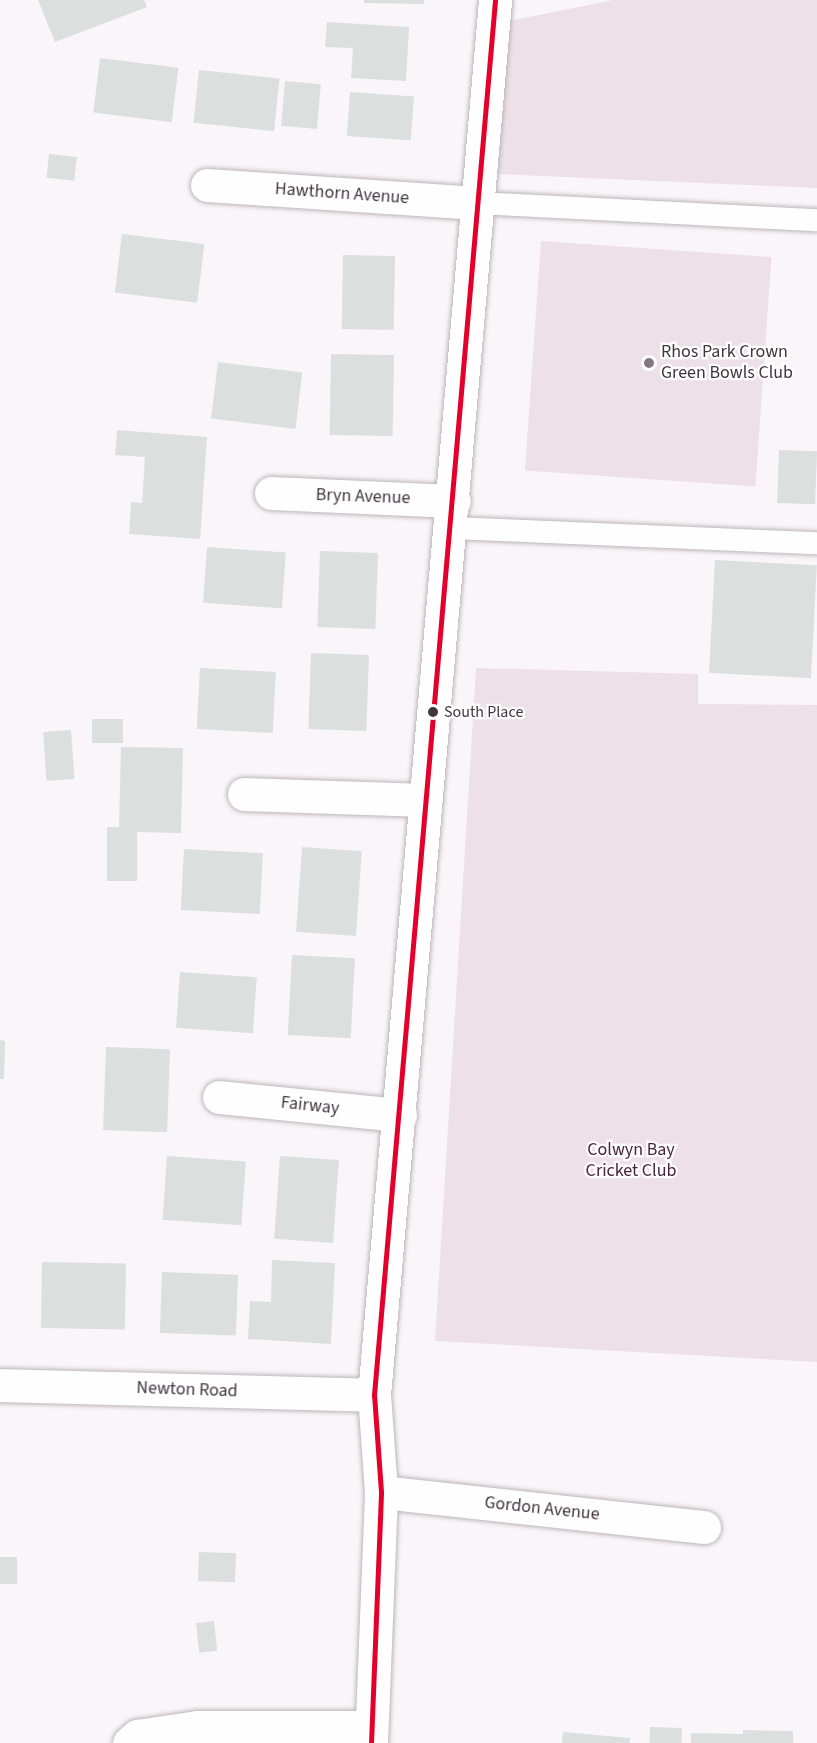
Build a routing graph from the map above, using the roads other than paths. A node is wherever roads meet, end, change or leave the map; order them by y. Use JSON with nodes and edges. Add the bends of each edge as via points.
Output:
{"nodes":[{"id":1,"x":495,"y":0,"type":"edge"},
{"id":2,"x":207,"y":185,"type":"dead end"},
{"id":3,"x":477,"y":203,"type":"junction"},
{"id":4,"x":817,"y":220,"type":"edge"},
{"id":5,"x":271,"y":493,"type":"dead end"},
{"id":6,"x":453,"y":514,"type":"junction"},
{"id":7,"x":817,"y":543,"type":"edge"},
{"id":8,"x":244,"y":794,"type":"dead end"},
{"id":9,"x":424,"y":800,"type":"junction"},
{"id":10,"x":219,"y":1097,"type":"dead end"},
{"id":11,"x":400,"y":1115,"type":"junction"},
{"id":12,"x":0,"y":1385,"type":"edge"},
{"id":13,"x":374,"y":1395,"type":"junction"},
{"id":14,"x":381,"y":1492,"type":"junction"},
{"id":15,"x":704,"y":1527,"type":"dead end"},
{"id":16,"x":371,"y":1735,"type":"edge"},
{"id":17,"x":129,"y":1743,"type":"edge"}],
"edges":[{"from":1,"to":3,"type":"street"},
{"from":2,"to":3,"type":"street","name":"Hawthorn Avenue"},
{"from":3,"to":4,"type":"lane"},
{"from":3,"to":6,"type":"street"},
{"from":5,"to":6,"type":"street","name":"Bryn Avenue"},
{"from":6,"to":7,"type":"lane"},
{"from":6,"to":9,"type":"street"},
{"from":8,"to":9,"type":"street"},
{"from":9,"to":11,"type":"street"},
{"from":10,"to":11,"type":"street","name":"Fairway"},
{"from":11,"to":13,"type":"street"},
{"from":12,"to":13,"type":"street","name":"Newton Road"},
{"from":13,"to":14,"type":"street"},
{"from":14,"to":15,"type":"street","name":"Gordon Avenue"},
{"from":14,"to":16,"type":"street"},
{"from":16,"to":17,"type":"street","via":[[198,1727],[137,1736]]}]}
